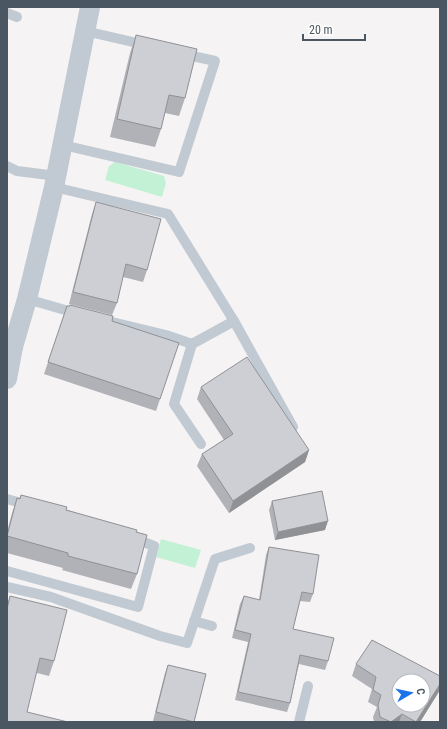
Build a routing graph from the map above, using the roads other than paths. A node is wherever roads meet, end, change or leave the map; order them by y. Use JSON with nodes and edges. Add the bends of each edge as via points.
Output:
{"nodes":[{"id":1,"x":90,"y":7,"type":"edge"},
{"id":2,"x":85,"y":31,"type":"junction"},
{"id":3,"x":153,"y":47,"type":"edge"},
{"id":4,"x":176,"y":52,"type":"edge"},
{"id":5,"x":63,"y":145,"type":"junction"},
{"id":6,"x":7,"y":166,"type":"edge"},
{"id":7,"x":55,"y":182,"type":"junction"},
{"id":8,"x":27,"y":299,"type":"junction"},
{"id":9,"x":88,"y":316,"type":"edge"},
{"id":10,"x":104,"y":320,"type":"edge"},
{"id":11,"x":234,"y":321,"type":"junction"},
{"id":12,"x":192,"y":344,"type":"junction"},
{"id":13,"x":10,"y":346,"type":"edge"},
{"id":14,"x":7,"y":379,"type":"edge"},
{"id":15,"x":297,"y":435,"type":"edge"},
{"id":16,"x":202,"y":444,"type":"dead end"},
{"id":17,"x":7,"y":499,"type":"edge"},
{"id":18,"x":36,"y":507,"type":"edge"},
{"id":19,"x":120,"y":533,"type":"edge"},
{"id":20,"x":250,"y":548,"type":"dead end"},
{"id":21,"x":7,"y":571,"type":"edge"},
{"id":22,"x":7,"y":587,"type":"edge"},
{"id":23,"x":194,"y":621,"type":"junction"},
{"id":24,"x":212,"y":626,"type":"dead end"},
{"id":25,"x":308,"y":686,"type":"dead end"},
{"id":26,"x":299,"y":722,"type":"edge"}],
"edges":[{"from":1,"to":2,"type":"street"},
{"from":2,"to":3,"type":"lane"},
{"from":2,"to":5,"type":"street"},
{"from":4,"to":5,"type":"lane","via":[[215,61],[179,172]]},
{"from":5,"to":7,"type":"street"},
{"from":6,"to":7,"type":"lane"},
{"from":7,"to":8,"type":"street"},
{"from":7,"to":11,"type":"lane","via":[[168,214]]},
{"from":8,"to":9,"type":"lane"},
{"from":8,"to":13,"type":"street"},
{"from":10,"to":12,"type":"lane"},
{"from":11,"to":12,"type":"lane"},
{"from":11,"to":15,"type":"lane"},
{"from":12,"to":16,"type":"lane","via":[[174,404]]},
{"from":13,"to":14,"type":"street"},
{"from":17,"to":18,"type":"lane"},
{"from":19,"to":21,"type":"lane","via":[[154,546],[138,607]]},
{"from":20,"to":23,"type":"lane","via":[[216,559]]},
{"from":22,"to":23,"type":"lane","via":[[51,597],[160,636],[187,643]]},
{"from":23,"to":24,"type":"lane"},
{"from":25,"to":26,"type":"lane"}]}
